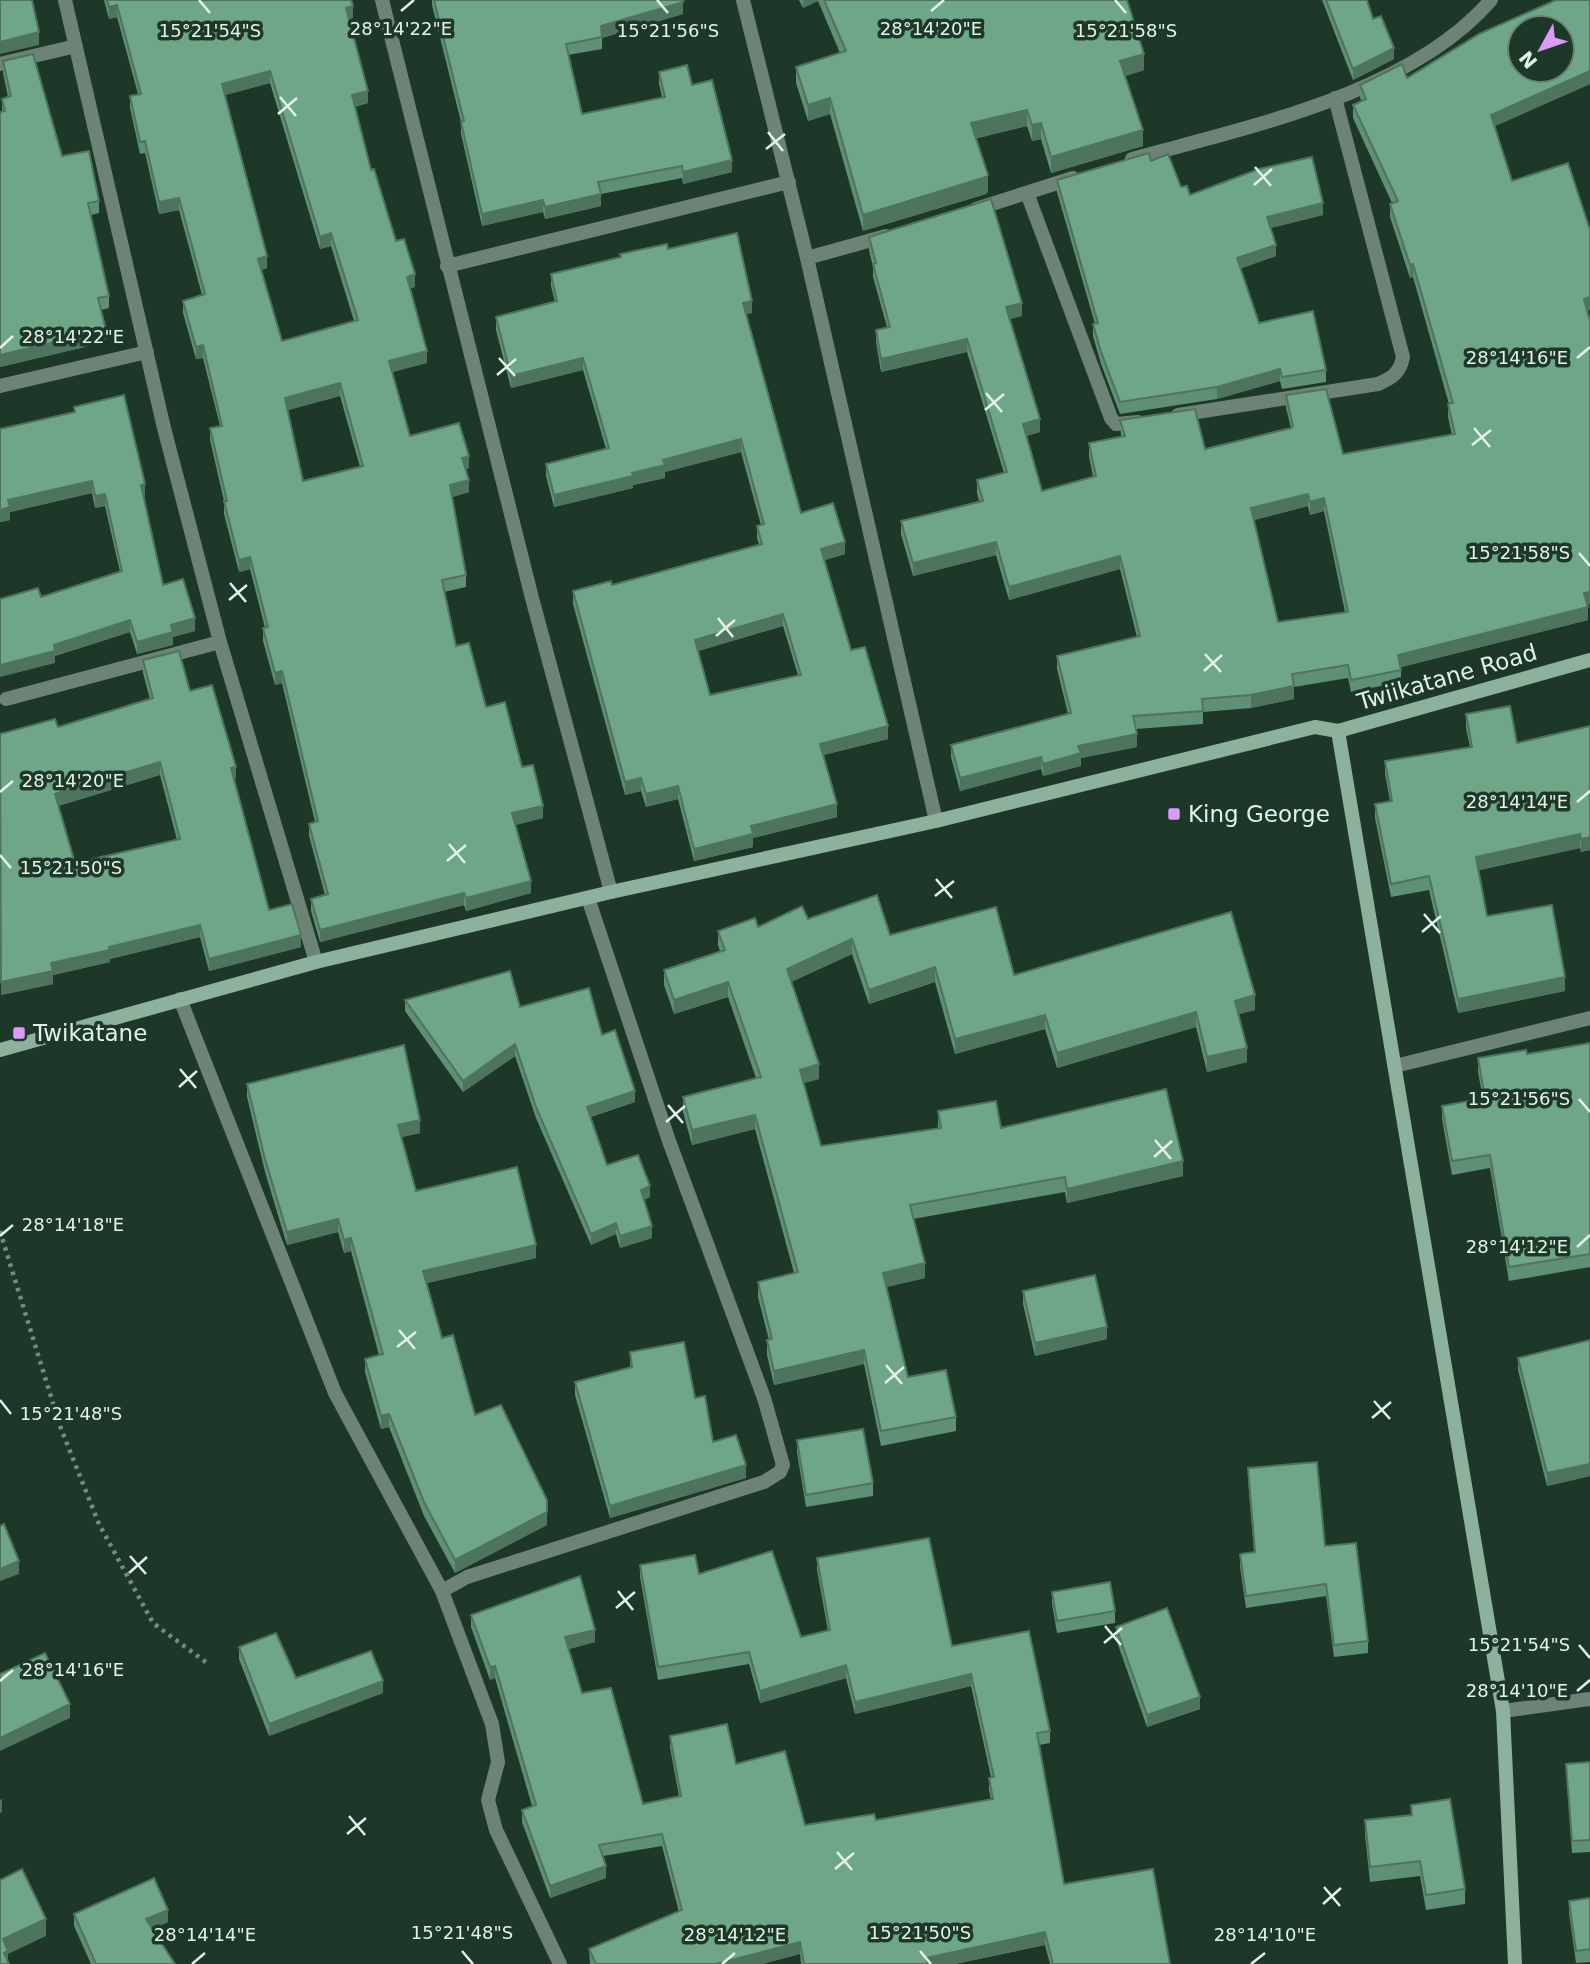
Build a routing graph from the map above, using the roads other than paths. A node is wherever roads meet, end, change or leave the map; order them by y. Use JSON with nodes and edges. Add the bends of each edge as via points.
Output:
{"nodes":[{"id":1,"x":65,"y":0,"type":"edge"},
{"id":2,"x":382,"y":0,"type":"edge"},
{"id":3,"x":743,"y":0,"type":"edge"},
{"id":4,"x":1491,"y":0,"type":"edge"},
{"id":5,"x":76,"y":46,"type":"junction"},
{"id":6,"x":0,"y":64,"type":"edge"},
{"id":7,"x":1335,"y":98,"type":"junction"},
{"id":8,"x":1118,"y":163,"type":"edge"},
{"id":9,"x":1092,"y":172,"type":"edge"},
{"id":10,"x":789,"y":182,"type":"junction"},
{"id":11,"x":1027,"y":193,"type":"junction"},
{"id":12,"x":966,"y":212,"type":"edge"},
{"id":13,"x":901,"y":232,"type":"edge"},
{"id":14,"x":807,"y":258,"type":"junction"},
{"id":15,"x":447,"y":266,"type":"junction"},
{"id":16,"x":146,"y":352,"type":"junction"},
{"id":17,"x":0,"y":386,"type":"edge"},
{"id":18,"x":220,"y":642,"type":"junction"},
{"id":19,"x":1590,"y":660,"type":"edge"},
{"id":20,"x":6,"y":699,"type":"dead end"},
{"id":21,"x":1338,"y":731,"type":"junction"},
{"id":22,"x":936,"y":821,"type":"junction"},
{"id":23,"x":611,"y":892,"type":"junction"},
{"id":24,"x":588,"y":898,"type":"junction"},
{"id":25,"x":316,"y":962,"type":"junction"},
{"id":26,"x":180,"y":999,"type":"junction"},
{"id":27,"x":1590,"y":1018,"type":"edge"},
{"id":28,"x":0,"y":1051,"type":"edge"},
{"id":29,"x":1395,"y":1066,"type":"junction"},
{"id":30,"x":442,"y":1591,"type":"junction"},
{"id":31,"x":1590,"y":1699,"type":"edge"},
{"id":32,"x":1503,"y":1711,"type":"junction"},
{"id":33,"x":560,"y":1964,"type":"edge"},
{"id":34,"x":1515,"y":1964,"type":"edge"}],
"edges":[{"from":1,"to":5,"type":"street"},
{"from":2,"to":15,"type":"street"},
{"from":3,"to":10,"type":"street"},
{"from":4,"to":7,"type":"street","via":[[1420,57],[1366,87]]},
{"from":5,"to":6,"type":"street"},
{"from":5,"to":16,"type":"street"},
{"from":7,"to":8,"type":"street"},
{"from":7,"to":11,"type":"street","via":[[1403,357],[1397,374],[1378,384],[1119,424],[1111,418]]},
{"from":9,"to":11,"type":"street"},
{"from":10,"to":14,"type":"street"},
{"from":10,"to":15,"type":"street"},
{"from":11,"to":12,"type":"street"},
{"from":13,"to":14,"type":"street"},
{"from":14,"to":22,"type":"street"},
{"from":15,"to":23,"type":"street"},
{"from":16,"to":17,"type":"street"},
{"from":16,"to":18,"type":"street"},
{"from":18,"to":20,"type":"street"},
{"from":18,"to":25,"type":"street"},
{"from":19,"to":21,"type":"street","name":"Twiikatane Road"},
{"from":21,"to":22,"type":"street","name":"Twiikatane Road","via":[[1315,727]]},
{"from":21,"to":29,"type":"street"},
{"from":22,"to":23,"type":"street"},
{"from":23,"to":24,"type":"street"},
{"from":24,"to":25,"type":"street"},
{"from":24,"to":30,"type":"street","via":[[669,1141],[764,1398],[783,1465],[764,1482],[467,1577]]},
{"from":25,"to":26,"type":"street"},
{"from":26,"to":28,"type":"street"},
{"from":26,"to":30,"type":"street","via":[[335,1393]]},
{"from":27,"to":29,"type":"street"},
{"from":29,"to":32,"type":"street"},
{"from":30,"to":33,"type":"street","via":[[492,1724],[498,1762],[488,1800],[496,1830]]},
{"from":31,"to":32,"type":"street"},
{"from":32,"to":34,"type":"street"}]}
